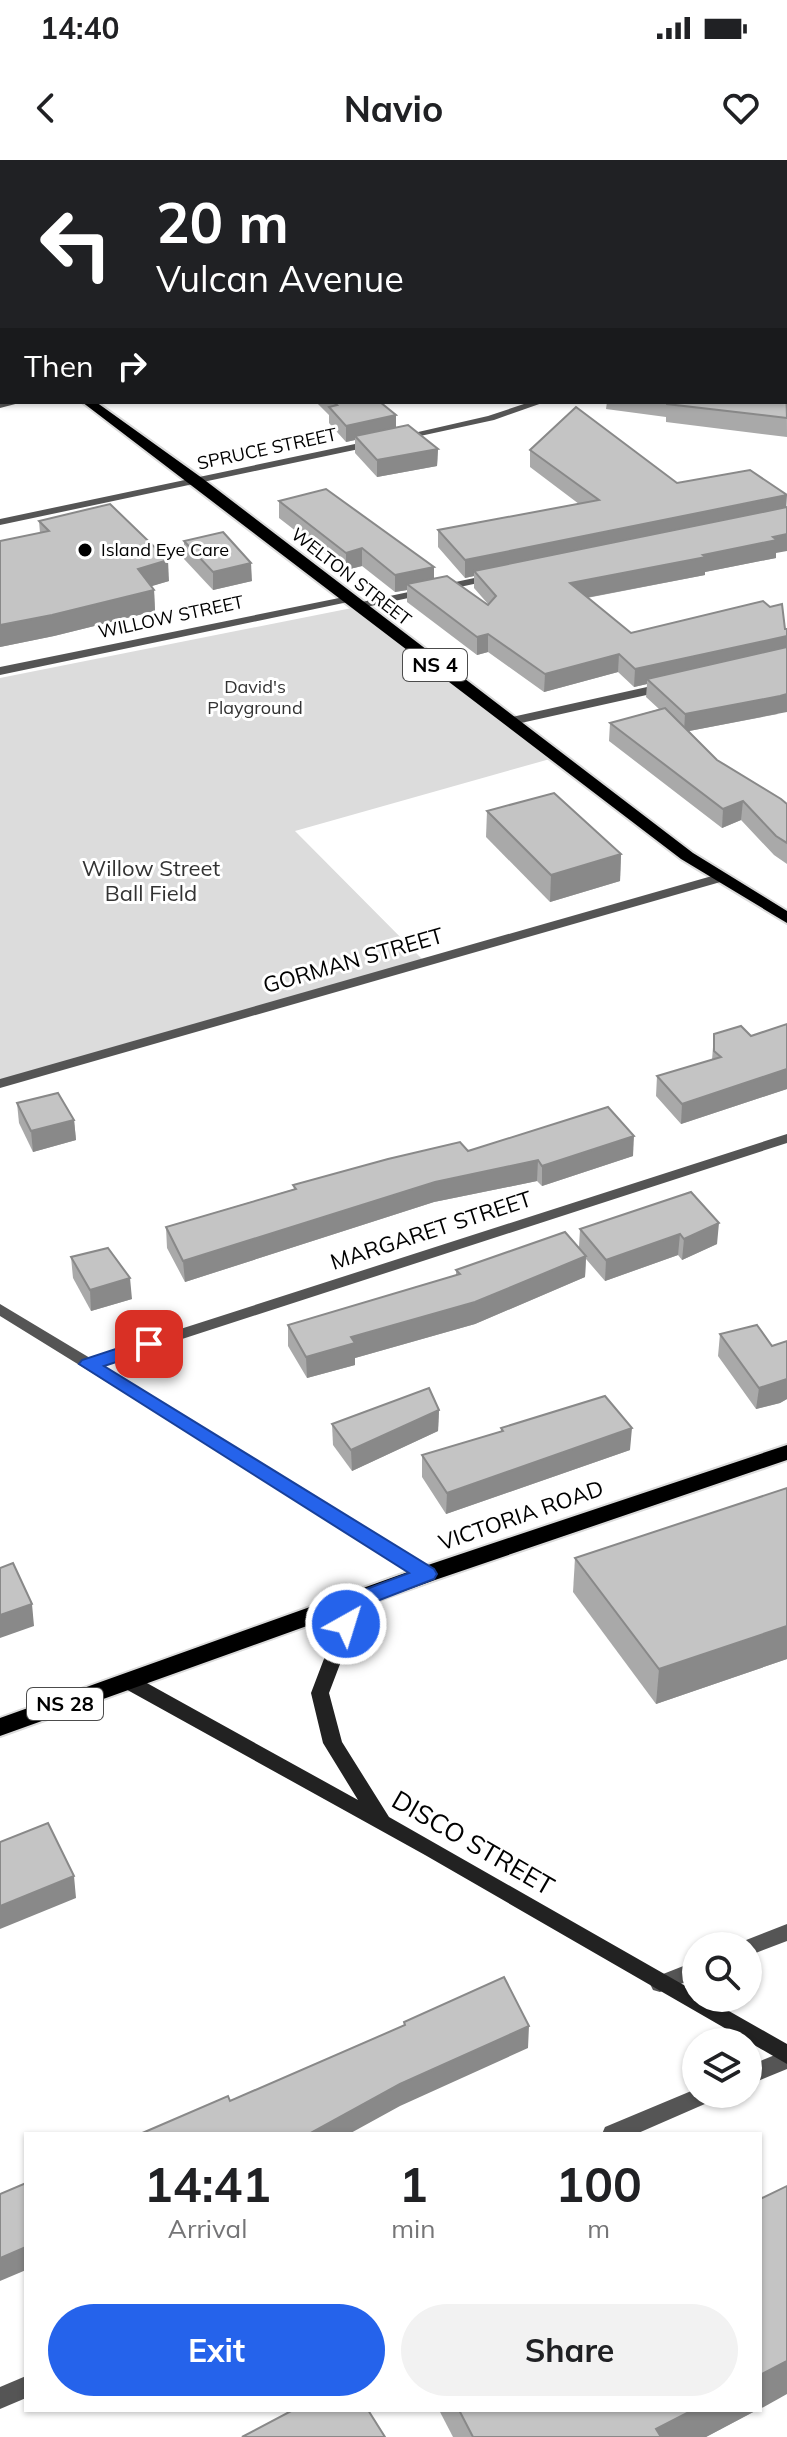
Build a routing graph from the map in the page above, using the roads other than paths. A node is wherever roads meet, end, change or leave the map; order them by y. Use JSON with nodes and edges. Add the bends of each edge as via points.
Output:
{"nodes":[{"id":1,"x":91,"y":404,"type":"edge"},
{"id":2,"x":534,"y":404,"type":"edge"},
{"id":3,"x":197,"y":481,"type":"junction"},
{"id":4,"x":0,"y":522,"type":"edge"},
{"id":5,"x":508,"y":574,"type":"edge"},
{"id":6,"x":353,"y":602,"type":"junction"},
{"id":7,"x":0,"y":671,"type":"edge"},
{"id":8,"x":680,"y":683,"type":"edge"},
{"id":9,"x":512,"y":721,"type":"junction"},
{"id":10,"x":719,"y":878,"type":"junction"},
{"id":11,"x":787,"y":918,"type":"edge"},
{"id":12,"x":0,"y":1084,"type":"edge"},
{"id":13,"x":787,"y":1138,"type":"edge"},
{"id":14,"x":0,"y":1309,"type":"edge"},
{"id":15,"x":88,"y":1364,"type":"junction"},
{"id":16,"x":787,"y":1452,"type":"edge"},
{"id":17,"x":427,"y":1574,"type":"junction"},
{"id":18,"x":355,"y":1601,"type":"junction"},
{"id":19,"x":129,"y":1682,"type":"junction"},
{"id":20,"x":0,"y":1727,"type":"edge"},
{"id":21,"x":383,"y":1823,"type":"junction"},
{"id":22,"x":787,"y":1932,"type":"edge"},
{"id":23,"x":762,"y":1942,"type":"edge"},
{"id":24,"x":682,"y":1975,"type":"edge"},
{"id":25,"x":660,"y":1984,"type":"junction"},
{"id":26,"x":787,"y":2057,"type":"edge"},
{"id":27,"x":762,"y":2069,"type":"edge"},
{"id":28,"x":682,"y":2104,"type":"edge"},
{"id":29,"x":618,"y":2132,"type":"edge"},
{"id":30,"x":24,"y":2388,"type":"edge"},
{"id":31,"x":0,"y":2398,"type":"edge"}],
"edges":[{"from":1,"to":3,"type":"main road","name":"WELTON STREET","number":"NS 4"},
{"from":2,"to":3,"type":"street","name":"SPRUCE STREET"},
{"from":3,"to":4,"type":"street","name":"SPRUCE STREET"},
{"from":3,"to":6,"type":"main road","name":"WELTON STREET","number":"NS 4"},
{"from":5,"to":6,"type":"street","name":"WILLOW STREET"},
{"from":6,"to":7,"type":"street","name":"WILLOW STREET"},
{"from":6,"to":9,"type":"main road","name":"WELTON STREET","number":"NS 4"},
{"from":8,"to":9,"type":"street"},
{"from":9,"to":10,"type":"main road","name":"WELTON STREET","number":"NS 4"},
{"from":10,"to":11,"type":"main road","name":"WELTON STREET","number":"NS 4"},
{"from":10,"to":12,"type":"street","name":"GORMAN STREET"},
{"from":13,"to":15,"type":"street","name":"MARGARET STREET"},
{"from":14,"to":15,"type":"street"},
{"from":15,"to":17,"type":"street"},
{"from":16,"to":17,"type":"main road","name":"VICTORIA ROAD","number":"NS 28"},
{"from":17,"to":18,"type":"main road","name":"VICTORIA ROAD","number":"NS 28"},
{"from":18,"to":19,"type":"main road","name":"VICTORIA ROAD","number":"NS 28"},
{"from":18,"to":21,"type":"street","via":[[320,1693],[333,1743]]},
{"from":19,"to":20,"type":"main road","name":"VICTORIA ROAD","number":"NS 28"},
{"from":19,"to":21,"type":"street","name":"DISCO STREET"},
{"from":21,"to":25,"type":"street","name":"DISCO STREET"},
{"from":22,"to":23,"type":"street"},
{"from":24,"to":25,"type":"street"},
{"from":25,"to":26,"type":"street","name":"DISCO STREET"},
{"from":26,"to":27,"type":"street"},
{"from":28,"to":29,"type":"street"},
{"from":30,"to":31,"type":"street"}]}
